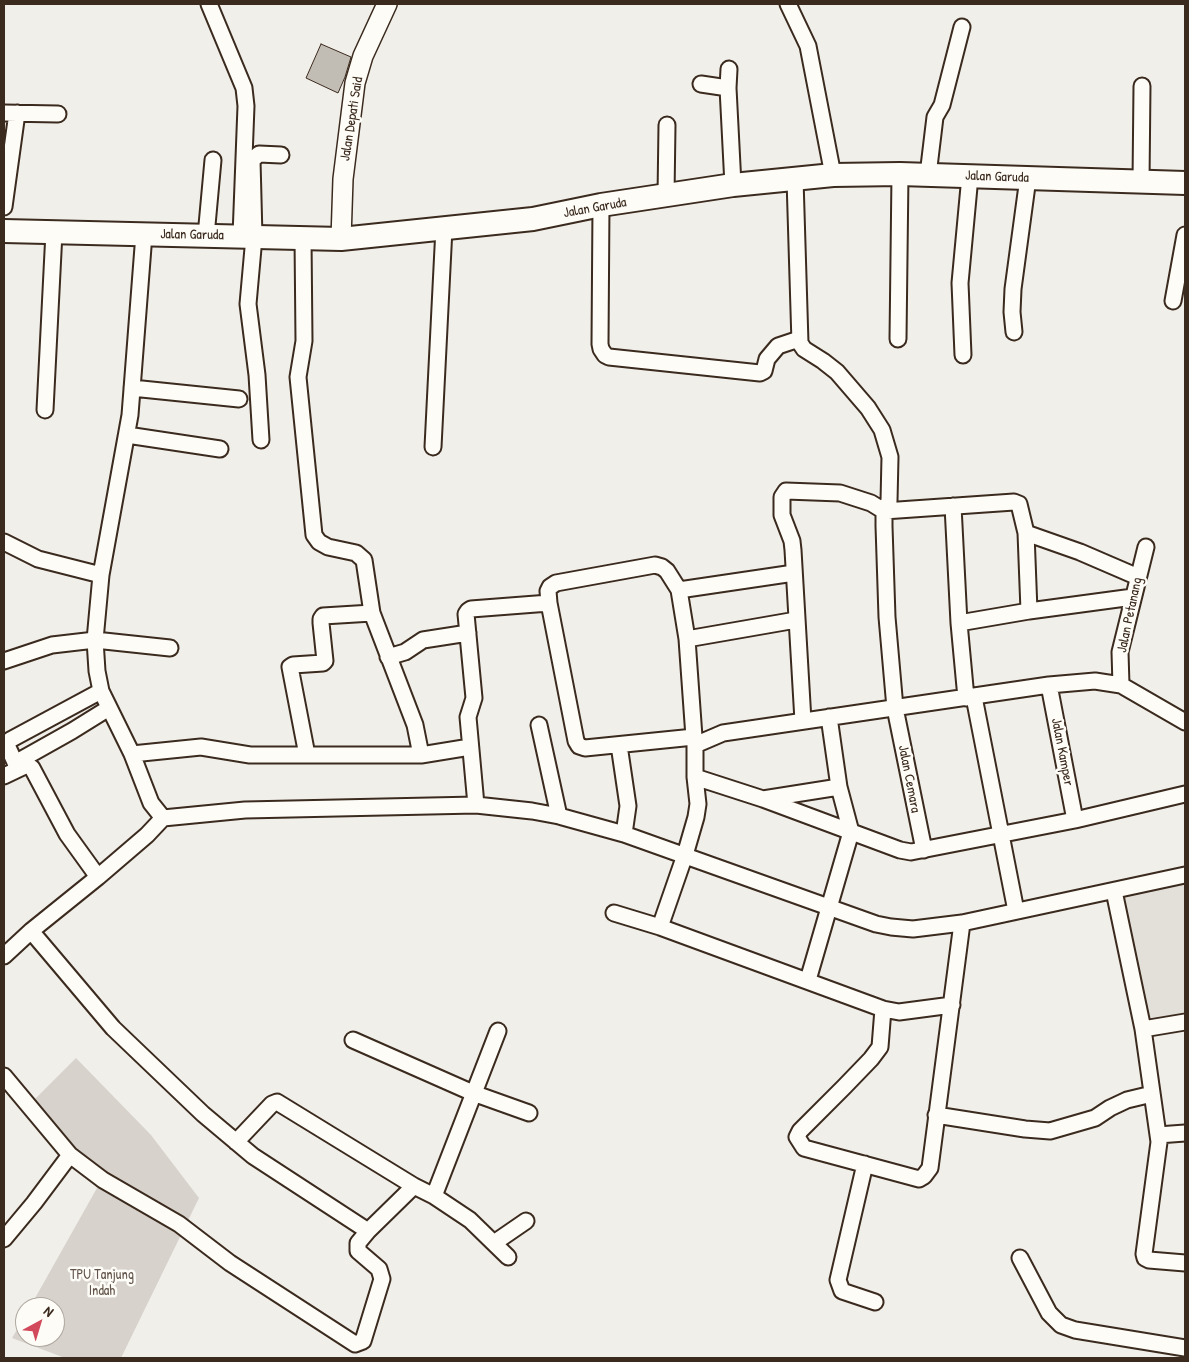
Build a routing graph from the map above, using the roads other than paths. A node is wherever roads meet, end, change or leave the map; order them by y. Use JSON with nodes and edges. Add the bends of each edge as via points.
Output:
{"nodes":[{"id":1,"x":209,"y":4,"type":"edge"},
{"id":2,"x":387,"y":4,"type":"edge"},
{"id":3,"x":788,"y":4,"type":"edge"},
{"id":4,"x":962,"y":27,"type":"dead end"},
{"id":5,"x":729,"y":69,"type":"dead end"},
{"id":6,"x":701,"y":84,"type":"dead end"},
{"id":7,"x":1142,"y":86,"type":"dead end"},
{"id":8,"x":728,"y":88,"type":"junction"},
{"id":9,"x":10,"y":113,"type":"edge"},
{"id":10,"x":58,"y":114,"type":"dead end"},
{"id":11,"x":667,"y":125,"type":"dead end"},
{"id":12,"x":8,"y":143,"type":"edge"},
{"id":13,"x":281,"y":155,"type":"dead end"},
{"id":14,"x":213,"y":160,"type":"dead end"},
{"id":15,"x":6,"y":172,"type":"edge"},
{"id":16,"x":900,"y":174,"type":"junction"},
{"id":17,"x":834,"y":175,"type":"junction"},
{"id":18,"x":928,"y":175,"type":"junction"},
{"id":19,"x":970,"y":176,"type":"junction"},
{"id":20,"x":1028,"y":178,"type":"junction"},
{"id":21,"x":795,"y":179,"type":"junction"},
{"id":22,"x":1142,"y":182,"type":"junction"},
{"id":23,"x":1185,"y":183,"type":"edge"},
{"id":24,"x":733,"y":185,"type":"junction"},
{"id":25,"x":666,"y":196,"type":"junction"},
{"id":26,"x":601,"y":205,"type":"junction"},
{"id":27,"x":4,"y":207,"type":"edge"},
{"id":28,"x":444,"y":228,"type":"junction"},
{"id":29,"x":4,"y":231,"type":"edge"},
{"id":30,"x":54,"y":232,"type":"junction"},
{"id":31,"x":144,"y":234,"type":"junction"},
{"id":32,"x":1185,"y":235,"type":"edge"},
{"id":33,"x":206,"y":236,"type":"junction"},
{"id":34,"x":248,"y":237,"type":"junction"},
{"id":35,"x":303,"y":238,"type":"junction"},
{"id":36,"x":340,"y":239,"type":"junction"},
{"id":37,"x":1173,"y":301,"type":"dead end"},
{"id":38,"x":1014,"y":332,"type":"dead end"},
{"id":39,"x":799,"y":339,"type":"junction"},
{"id":40,"x":898,"y":339,"type":"dead end"},
{"id":41,"x":963,"y":355,"type":"dead end"},
{"id":42,"x":132,"y":388,"type":"junction"},
{"id":43,"x":239,"y":399,"type":"dead end"},
{"id":44,"x":45,"y":410,"type":"dead end"},
{"id":45,"x":127,"y":435,"type":"junction"},
{"id":46,"x":261,"y":440,"type":"dead end"},
{"id":47,"x":433,"y":447,"type":"dead end"},
{"id":48,"x":220,"y":449,"type":"dead end"},
{"id":49,"x":953,"y":506,"type":"junction"},
{"id":50,"x":884,"y":511,"type":"junction"},
{"id":51,"x":1026,"y":533,"type":"junction"},
{"id":52,"x":4,"y":542,"type":"edge"},
{"id":53,"x":1146,"y":547,"type":"dead end"},
{"id":54,"x":794,"y":573,"type":"junction"},
{"id":55,"x":101,"y":575,"type":"junction"},
{"id":56,"x":1138,"y":577,"type":"junction"},
{"id":57,"x":679,"y":590,"type":"junction"},
{"id":58,"x":1133,"y":597,"type":"junction"},
{"id":59,"x":549,"y":603,"type":"junction"},
{"id":60,"x":1029,"y":611,"type":"junction"},
{"id":61,"x":372,"y":613,"type":"junction"},
{"id":62,"x":796,"y":620,"type":"junction"},
{"id":63,"x":960,"y":623,"type":"junction"},
{"id":64,"x":468,"y":633,"type":"junction"},
{"id":65,"x":687,"y":639,"type":"junction"},
{"id":66,"x":95,"y":640,"type":"junction"},
{"id":67,"x":170,"y":648,"type":"dead end"},
{"id":68,"x":388,"y":657,"type":"junction"},
{"id":69,"x":4,"y":661,"type":"edge"},
{"id":70,"x":1049,"y":685,"type":"junction"},
{"id":71,"x":1121,"y":685,"type":"junction"},
{"id":72,"x":101,"y":691,"type":"junction"},
{"id":73,"x":970,"y":697,"type":"junction"},
{"id":74,"x":110,"y":708,"type":"junction"},
{"id":75,"x":896,"y":708,"type":"junction"},
{"id":76,"x":829,"y":717,"type":"junction"},
{"id":77,"x":803,"y":720,"type":"junction"},
{"id":78,"x":1185,"y":722,"type":"edge"},
{"id":79,"x":539,"y":725,"type":"dead end"},
{"id":80,"x":695,"y":741,"type":"junction"},
{"id":81,"x":619,"y":744,"type":"junction"},
{"id":82,"x":470,"y":746,"type":"junction"},
{"id":83,"x":132,"y":754,"type":"junction"},
{"id":84,"x":307,"y":754,"type":"junction"},
{"id":85,"x":422,"y":755,"type":"junction"},
{"id":86,"x":16,"y":766,"type":"junction"},
{"id":87,"x":4,"y":776,"type":"edge"},
{"id":88,"x":695,"y":777,"type":"junction"},
{"id":89,"x":839,"y":787,"type":"junction"},
{"id":90,"x":1185,"y":794,"type":"edge"},
{"id":91,"x":763,"y":799,"type":"junction"},
{"id":92,"x":476,"y":805,"type":"junction"},
{"id":93,"x":559,"y":816,"type":"junction"},
{"id":94,"x":163,"y":818,"type":"junction"},
{"id":95,"x":1075,"y":820,"type":"junction"},
{"id":96,"x":851,"y":832,"type":"junction"},
{"id":97,"x":624,"y":834,"type":"junction"},
{"id":98,"x":1001,"y":835,"type":"junction"},
{"id":99,"x":924,"y":850,"type":"junction"},
{"id":100,"x":685,"y":855,"type":"junction"},
{"id":101,"x":1185,"y":876,"type":"edge"},
{"id":102,"x":98,"y":877,"type":"junction"},
{"id":103,"x":1114,"y":891,"type":"junction"},
{"id":104,"x":830,"y":906,"type":"junction"},
{"id":105,"x":1016,"y":911,"type":"junction"},
{"id":106,"x":614,"y":912,"type":"dead end"},
{"id":107,"x":962,"y":923,"type":"junction"},
{"id":108,"x":660,"y":927,"type":"junction"},
{"id":109,"x":30,"y":931,"type":"junction"},
{"id":110,"x":4,"y":956,"type":"edge"},
{"id":111,"x":808,"y":980,"type":"junction"},
{"id":112,"x":952,"y":1005,"type":"junction"},
{"id":113,"x":883,"y":1009,"type":"junction"},
{"id":114,"x":1185,"y":1022,"type":"edge"},
{"id":115,"x":1143,"y":1029,"type":"junction"},
{"id":116,"x":498,"y":1032,"type":"dead end"},
{"id":117,"x":352,"y":1040,"type":"dead end"},
{"id":118,"x":6,"y":1083,"type":"edge"},
{"id":119,"x":474,"y":1093,"type":"junction"},
{"id":120,"x":1152,"y":1094,"type":"junction"},
{"id":121,"x":529,"y":1113,"type":"dead end"},
{"id":122,"x":936,"y":1115,"type":"junction"},
{"id":123,"x":1185,"y":1133,"type":"edge"},
{"id":124,"x":1158,"y":1135,"type":"junction"},
{"id":125,"x":236,"y":1142,"type":"junction"},
{"id":126,"x":70,"y":1155,"type":"junction"},
{"id":127,"x":865,"y":1164,"type":"junction"},
{"id":128,"x":414,"y":1186,"type":"junction"},
{"id":129,"x":434,"y":1196,"type":"junction"},
{"id":130,"x":526,"y":1221,"type":"dead end"},
{"id":131,"x":368,"y":1232,"type":"junction"},
{"id":132,"x":4,"y":1239,"type":"edge"},
{"id":133,"x":494,"y":1244,"type":"junction"},
{"id":134,"x":508,"y":1257,"type":"dead end"},
{"id":135,"x":1020,"y":1258,"type":"dead end"},
{"id":136,"x":1185,"y":1263,"type":"edge"},
{"id":137,"x":875,"y":1302,"type":"dead end"},
{"id":138,"x":1185,"y":1348,"type":"edge"}],
"edges":[{"from":1,"to":34,"type":"street","via":[[244,88]]},
{"from":2,"to":36,"type":"main road","name":"Jalan Depati Said","via":[[355,83],[343,179]]},
{"from":3,"to":17,"type":"street","via":[[808,46]]},
{"from":4,"to":18,"type":"street","via":[[942,105],[935,117]]},
{"from":5,"to":8,"type":"street"},
{"from":6,"to":8,"type":"street"},
{"from":7,"to":22,"type":"street"},
{"from":8,"to":24,"type":"street"},
{"from":9,"to":10,"type":"street"},
{"from":9,"to":12,"type":"street"},
{"from":11,"to":25,"type":"street"},
{"from":12,"to":15,"type":"street"},
{"from":13,"to":34,"type":"street","via":[[259,154],[252,160]]},
{"from":14,"to":33,"type":"street"},
{"from":15,"to":27,"type":"street"},
{"from":16,"to":17,"type":"highway","name":"Jalan Garuda"},
{"from":16,"to":18,"type":"highway","name":"Jalan Garuda"},
{"from":16,"to":40,"type":"street"},
{"from":17,"to":21,"type":"highway","name":"Jalan Garuda"},
{"from":18,"to":19,"type":"highway","name":"Jalan Garuda"},
{"from":19,"to":20,"type":"highway","name":"Jalan Garuda"},
{"from":19,"to":41,"type":"street","via":[[960,282]]},
{"from":20,"to":22,"type":"highway","name":"Jalan Garuda"},
{"from":20,"to":38,"type":"street","via":[[1013,289]]},
{"from":21,"to":24,"type":"highway","name":"Jalan Garuda"},
{"from":21,"to":39,"type":"street"},
{"from":22,"to":23,"type":"highway","name":"Jalan Garuda"},
{"from":24,"to":25,"type":"highway","name":"Jalan Garuda"},
{"from":25,"to":26,"type":"highway","name":"Jalan Garuda"},
{"from":26,"to":28,"type":"highway","name":"Jalan Garuda","via":[[533,219]]},
{"from":26,"to":39,"type":"street","via":[[600,344],[605,355],[760,373],[778,346]]},
{"from":28,"to":36,"type":"highway","name":"Jalan Garuda"},
{"from":28,"to":47,"type":"street"},
{"from":29,"to":30,"type":"highway","name":"Jalan Garuda"},
{"from":30,"to":31,"type":"highway","name":"Jalan Garuda"},
{"from":30,"to":44,"type":"street"},
{"from":31,"to":33,"type":"highway","name":"Jalan Garuda"},
{"from":31,"to":42,"type":"street"},
{"from":32,"to":37,"type":"street"},
{"from":33,"to":34,"type":"highway","name":"Jalan Garuda"},
{"from":34,"to":35,"type":"highway","name":"Jalan Garuda"},
{"from":34,"to":46,"type":"street","via":[[248,304]]},
{"from":35,"to":36,"type":"highway","name":"Jalan Garuda"},
{"from":35,"to":61,"type":"street","via":[[304,341],[298,377],[314,535],[328,547],[356,553],[364,560]]},
{"from":39,"to":50,"type":"street","name":"Jalan Cemara","via":[[804,349],[836,372],[868,408],[882,430],[890,457],[889,502]]},
{"from":42,"to":43,"type":"street"},
{"from":42,"to":45,"type":"street"},
{"from":45,"to":48,"type":"street"},
{"from":45,"to":55,"type":"street"},
{"from":49,"to":50,"type":"street"},
{"from":49,"to":51,"type":"street","via":[[1016,502],[1021,508]]},
{"from":49,"to":63,"type":"street"},
{"from":50,"to":54,"type":"street","via":[[840,493],[785,492],[782,515],[792,541]]},
{"from":50,"to":75,"type":"street","name":"Jalan Cemara","via":[[887,617]]},
{"from":51,"to":56,"type":"street"},
{"from":51,"to":60,"type":"street"},
{"from":52,"to":55,"type":"street","via":[[38,559]]},
{"from":53,"to":56,"type":"street","name":"Jalan Petanang"},
{"from":54,"to":57,"type":"street"},
{"from":54,"to":62,"type":"street"},
{"from":55,"to":66,"type":"street"},
{"from":56,"to":58,"type":"street","name":"Jalan Petanang"},
{"from":57,"to":59,"type":"street","via":[[667,571],[655,565],[556,583],[548,591]]},
{"from":57,"to":65,"type":"street"},
{"from":58,"to":60,"type":"street"},
{"from":58,"to":71,"type":"street","name":"Jalan Petanang","via":[[1120,652]]},
{"from":59,"to":64,"type":"street","via":[[471,609],[466,614]]},
{"from":59,"to":81,"type":"street","via":[[577,744],[585,748]]},
{"from":60,"to":63,"type":"street"},
{"from":61,"to":68,"type":"street"},
{"from":61,"to":84,"type":"street","via":[[324,616],[321,624],[326,661],[290,667]]},
{"from":62,"to":65,"type":"street"},
{"from":62,"to":77,"type":"street"},
{"from":63,"to":73,"type":"street"},
{"from":64,"to":68,"type":"street","via":[[423,640],[405,652]]},
{"from":64,"to":82,"type":"street","via":[[474,698],[468,717]]},
{"from":65,"to":80,"type":"street"},
{"from":66,"to":67,"type":"street"},
{"from":66,"to":69,"type":"street","via":[[52,645]]},
{"from":66,"to":72,"type":"street"},
{"from":68,"to":85,"type":"street","via":[[415,725]]},
{"from":70,"to":71,"type":"street","via":[[1095,681]]},
{"from":70,"to":73,"type":"street"},
{"from":70,"to":95,"type":"street","name":"Jalan Kamper"},
{"from":71,"to":78,"type":"street"},
{"from":72,"to":74,"type":"street"},
{"from":72,"to":86,"type":"street","via":[[10,740],[7,744]]},
{"from":73,"to":75,"type":"street"},
{"from":73,"to":98,"type":"street"},
{"from":74,"to":83,"type":"street"},
{"from":74,"to":86,"type":"street"},
{"from":75,"to":76,"type":"street"},
{"from":75,"to":99,"type":"street","name":"Jalan Cemara"},
{"from":76,"to":77,"type":"street"},
{"from":76,"to":89,"type":"street"},
{"from":77,"to":80,"type":"street","via":[[729,731]]},
{"from":79,"to":93,"type":"street"},
{"from":80,"to":81,"type":"street"},
{"from":80,"to":88,"type":"street"},
{"from":81,"to":97,"type":"street","via":[[628,806]]},
{"from":82,"to":85,"type":"street"},
{"from":82,"to":92,"type":"street"},
{"from":83,"to":84,"type":"street","via":[[201,747],[250,755]]},
{"from":83,"to":94,"type":"street","via":[[151,803]]},
{"from":84,"to":85,"type":"street"},
{"from":86,"to":87,"type":"street"},
{"from":86,"to":102,"type":"street","via":[[32,768],[67,834]]},
{"from":88,"to":91,"type":"street"},
{"from":88,"to":100,"type":"street","via":[[697,810]]},
{"from":89,"to":91,"type":"street"},
{"from":89,"to":96,"type":"street"},
{"from":90,"to":95,"type":"street"},
{"from":91,"to":96,"type":"street"},
{"from":92,"to":93,"type":"street"},
{"from":92,"to":94,"type":"street","via":[[245,810]]},
{"from":93,"to":97,"type":"street"},
{"from":94,"to":102,"type":"street"},
{"from":95,"to":98,"type":"street"},
{"from":96,"to":99,"type":"street","via":[[907,852]]},
{"from":96,"to":104,"type":"street"},
{"from":97,"to":100,"type":"street"},
{"from":98,"to":99,"type":"street"},
{"from":98,"to":105,"type":"street"},
{"from":100,"to":104,"type":"street"},
{"from":100,"to":108,"type":"street"},
{"from":101,"to":103,"type":"street"},
{"from":102,"to":109,"type":"street"},
{"from":103,"to":105,"type":"street"},
{"from":103,"to":115,"type":"street"},
{"from":104,"to":107,"type":"street","via":[[891,927],[931,928]]},
{"from":104,"to":111,"type":"street"},
{"from":105,"to":107,"type":"street"},
{"from":106,"to":108,"type":"street"},
{"from":107,"to":112,"type":"street"},
{"from":108,"to":111,"type":"street"},
{"from":109,"to":110,"type":"street"},
{"from":109,"to":125,"type":"street","via":[[113,1028]]},
{"from":111,"to":113,"type":"street"},
{"from":112,"to":113,"type":"street","via":[[899,1012]]},
{"from":112,"to":122,"type":"street"},
{"from":113,"to":127,"type":"street","via":[[880,1047],[800,1131],[797,1138],[804,1148]]},
{"from":114,"to":115,"type":"street"},
{"from":115,"to":120,"type":"street"},
{"from":116,"to":119,"type":"street"},
{"from":117,"to":119,"type":"street"},
{"from":118,"to":126,"type":"street"},
{"from":119,"to":121,"type":"street"},
{"from":119,"to":129,"type":"street"},
{"from":120,"to":122,"type":"street","via":[[1127,1100],[1095,1118],[1050,1131]]},
{"from":120,"to":124,"type":"street"},
{"from":122,"to":127,"type":"street","via":[[930,1168],[924,1176],[911,1177]]},
{"from":123,"to":124,"type":"street"},
{"from":124,"to":136,"type":"street","via":[[1145,1258]]},
{"from":125,"to":128,"type":"street","via":[[276,1102]]},
{"from":125,"to":131,"type":"street"},
{"from":126,"to":131,"type":"street","via":[[103,1180],[179,1224],[230,1263],[355,1344],[363,1341],[382,1279],[380,1269],[358,1251],[358,1243]]},
{"from":126,"to":132,"type":"street"},
{"from":127,"to":137,"type":"street","via":[[838,1280],[842,1291]]},
{"from":128,"to":129,"type":"street"},
{"from":128,"to":131,"type":"street"},
{"from":129,"to":133,"type":"street","via":[[470,1220]]},
{"from":130,"to":133,"type":"street"},
{"from":133,"to":134,"type":"street"},
{"from":135,"to":138,"type":"street","via":[[1049,1313],[1061,1325]]}]}
